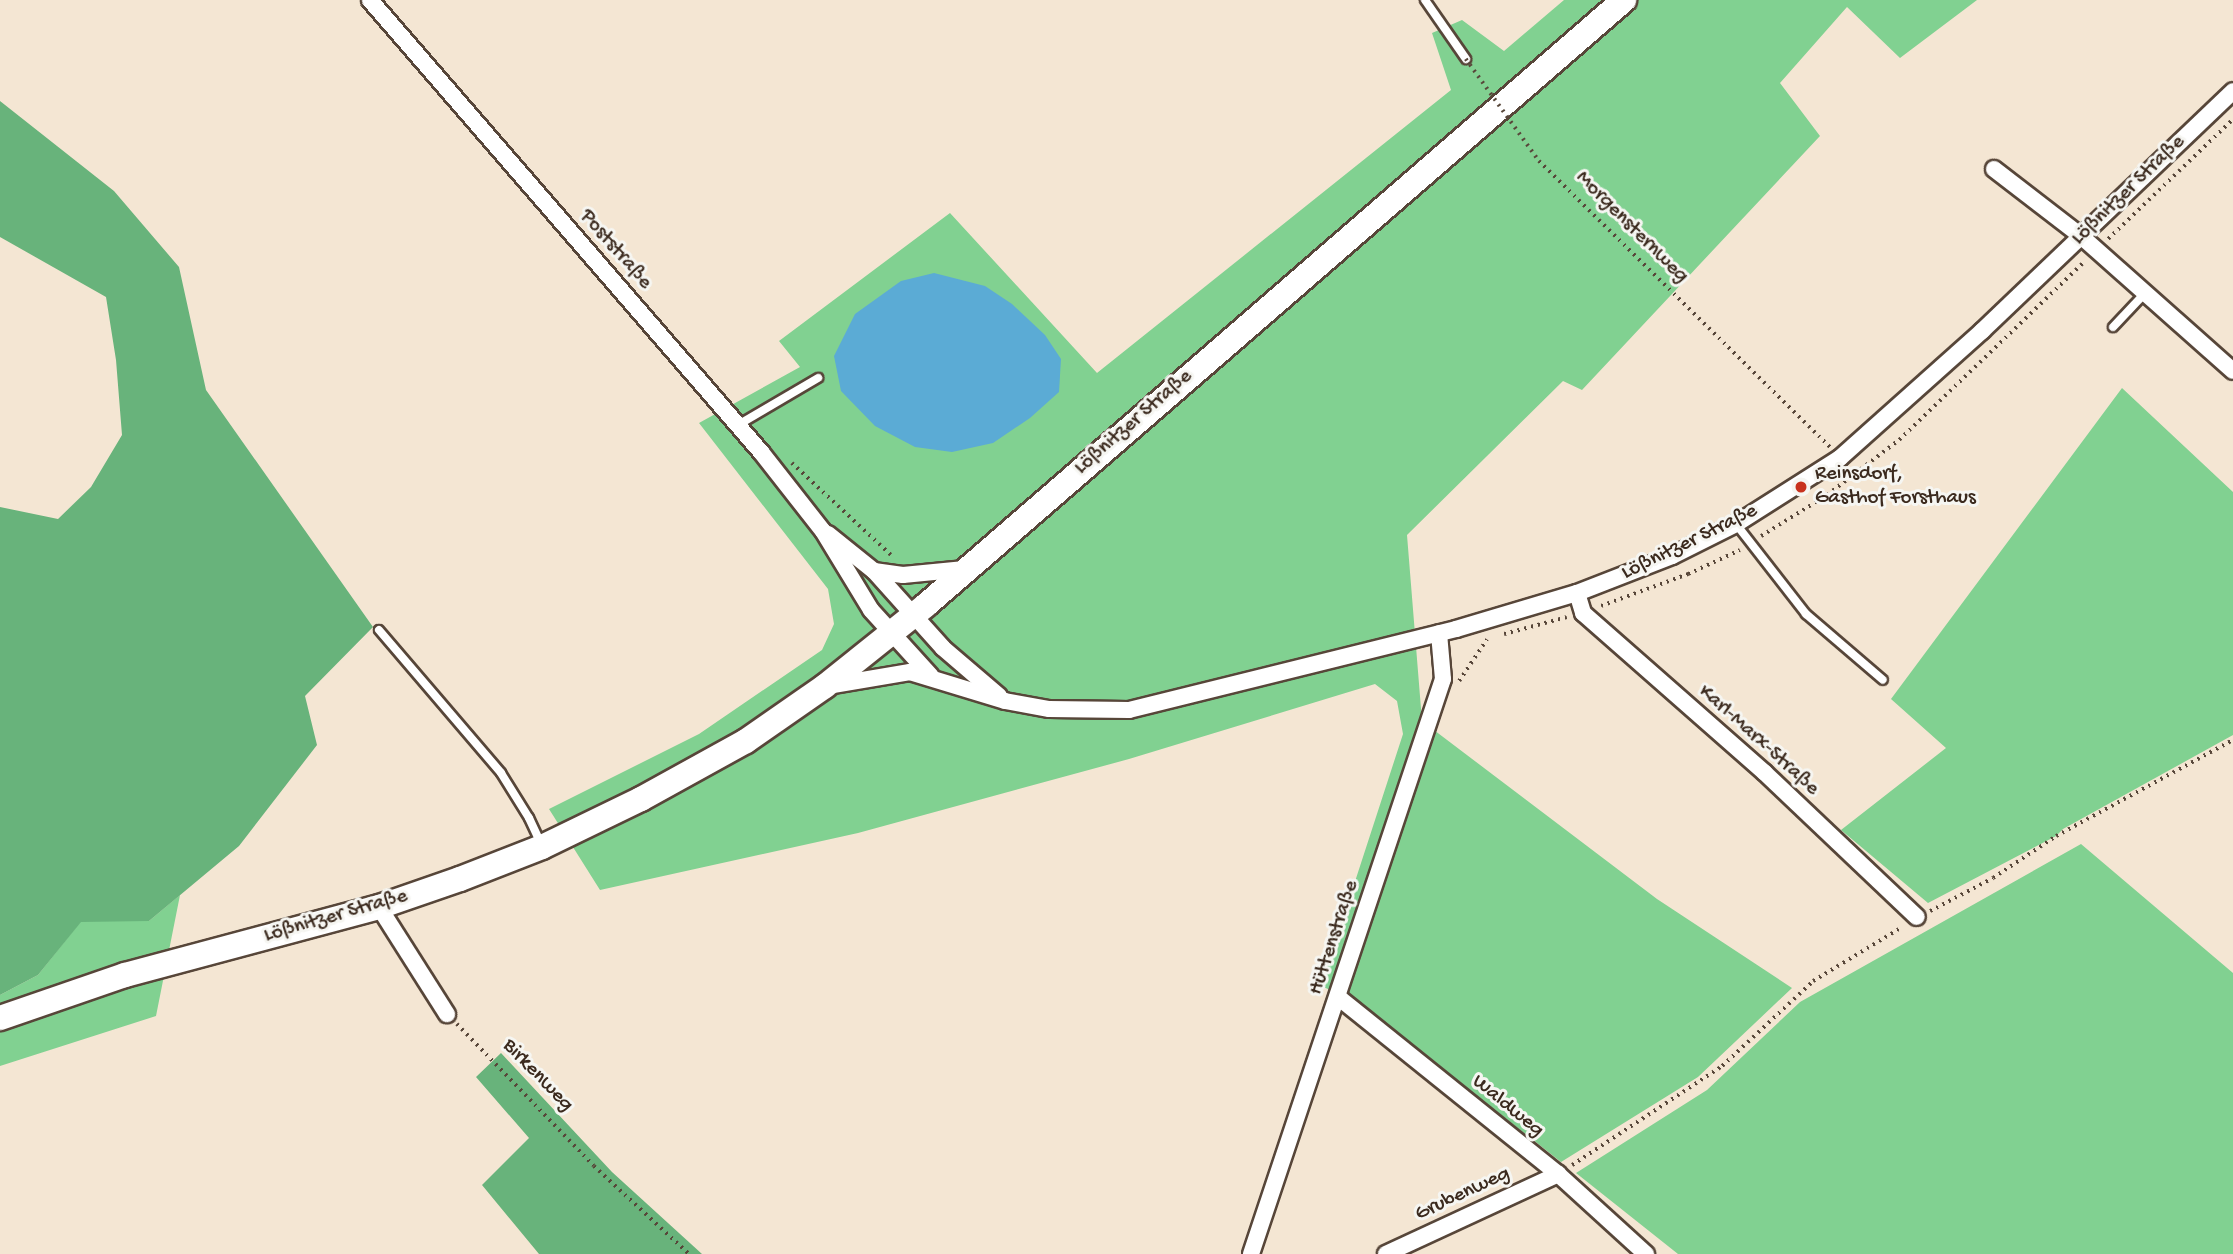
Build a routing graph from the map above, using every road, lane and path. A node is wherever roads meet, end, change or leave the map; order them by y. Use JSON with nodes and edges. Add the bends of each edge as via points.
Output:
{"nodes":[{"id":1,"x":370,"y":0,"type":"edge"},
{"id":2,"x":1425,"y":0,"type":"edge"},
{"id":3,"x":1624,"y":0,"type":"edge"},
{"id":4,"x":1466,"y":59,"type":"joint"},
{"id":5,"x":2233,"y":91,"type":"edge"},
{"id":6,"x":1994,"y":169,"type":"dead end"},
{"id":7,"x":2081,"y":236,"type":"junction"},
{"id":8,"x":2145,"y":293,"type":"junction"},
{"id":9,"x":2113,"y":327,"type":"dead end"},
{"id":10,"x":2233,"y":371,"type":"edge"},
{"id":11,"x":818,"y":378,"type":"dead end"},
{"id":12,"x":738,"y":425,"type":"junction"},
{"id":13,"x":761,"y":452,"type":"junction"},
{"id":14,"x":1840,"y":458,"type":"junction"},
{"id":15,"x":1736,"y":524,"type":"junction"},
{"id":16,"x":823,"y":531,"type":"junction"},
{"id":17,"x":967,"y":569,"type":"junction"},
{"id":18,"x":874,"y":571,"type":"junction"},
{"id":19,"x":903,"y":575,"type":"junction"},
{"id":20,"x":1577,"y":593,"type":"junction"},
{"id":21,"x":912,"y":617,"type":"junction"},
{"id":22,"x":1547,"y":623,"type":"dead end"},
{"id":23,"x":379,"y":630,"type":"dead end"},
{"id":24,"x":1439,"y":633,"type":"junction"},
{"id":25,"x":890,"y":635,"type":"junction"},
{"id":26,"x":1501,"y":635,"type":"dead end"},
{"id":27,"x":932,"y":676,"type":"junction"},
{"id":28,"x":1882,"y":680,"type":"dead end"},
{"id":29,"x":825,"y":687,"type":"junction"},
{"id":30,"x":1005,"y":701,"type":"junction"},
{"id":31,"x":2233,"y":740,"type":"edge"},
{"id":32,"x":542,"y":847,"type":"junction"},
{"id":33,"x":379,"y":907,"type":"junction"},
{"id":34,"x":1917,"y":917,"type":"junction"},
{"id":35,"x":1338,"y":997,"type":"junction"},
{"id":36,"x":447,"y":1014,"type":"joint"},
{"id":37,"x":0,"y":1018,"type":"edge"},
{"id":38,"x":1558,"y":1174,"type":"junction"},
{"id":39,"x":689,"y":1254,"type":"edge"},
{"id":40,"x":1251,"y":1254,"type":"edge"},
{"id":41,"x":1386,"y":1254,"type":"edge"},
{"id":42,"x":1646,"y":1254,"type":"edge"}],
"edges":[{"from":1,"to":12,"type":"street","name":"Poststraße"},
{"from":2,"to":4,"type":"lane"},
{"from":3,"to":17,"type":"main road","name":"Lößnitzer Straße"},
{"from":4,"to":14,"type":"path","name":"Morgensternweg","bridge":true,"via":[[1539,161]]},
{"from":5,"to":7,"type":"street","name":"Lößnitzer Straße"},
{"from":6,"to":7,"type":"street"},
{"from":7,"to":8,"type":"street"},
{"from":7,"to":14,"type":"street","name":"Lößnitzer Straße","via":[[1913,396]]},
{"from":8,"to":9,"type":"lane"},
{"from":8,"to":10,"type":"street"},
{"from":11,"to":12,"type":"lane"},
{"from":12,"to":13,"type":"street","name":"Poststraße"},
{"from":13,"to":16,"type":"street","name":"Poststraße"},
{"from":13,"to":19,"type":"path","via":[[795,464],[838,509],[887,550]]},
{"from":14,"to":15,"type":"street","name":"Lößnitzer Straße"},
{"from":15,"to":20,"type":"street","name":"Lößnitzer Straße","via":[[1672,556]]},
{"from":15,"to":28,"type":"lane","via":[[1806,614]]},
{"from":16,"to":18,"type":"street","name":"Poststraße"},
{"from":16,"to":25,"type":"street","name":"Poststraße"},
{"from":17,"to":19,"type":"street"},
{"from":17,"to":21,"type":"main road","name":"Lößnitzer Straße"},
{"from":18,"to":19,"type":"street"},
{"from":18,"to":21,"type":"street","name":"Poststraße"},
{"from":20,"to":24,"type":"street","name":"Lößnitzer Straße"},
{"from":20,"to":34,"type":"street","name":"Karl-Marx-Straße","via":[[1583,613],[1765,773]]},
{"from":21,"to":25,"type":"main road","name":"Lößnitzer Straße"},
{"from":21,"to":30,"type":"street"},
{"from":22,"to":26,"type":"path"},
{"from":23,"to":32,"type":"lane","via":[[501,773]]},
{"from":24,"to":30,"type":"street","name":"Lößnitzer Straße","via":[[1129,710],[1049,709]]},
{"from":24,"to":35,"type":"street","name":"Hüttenstraße","via":[[1443,679]]},
{"from":25,"to":27,"type":"street","name":"Lößnitzer Straße"},
{"from":25,"to":29,"type":"main road","name":"Lößnitzer Straße"},
{"from":27,"to":29,"type":"street","name":"Lößnitzer Straße","via":[[891,673]]},
{"from":27,"to":30,"type":"street","name":"Lößnitzer Straße"},
{"from":29,"to":32,"type":"main road","name":"Lößnitzer Straße","via":[[746,741]]},
{"from":31,"to":34,"type":"path"},
{"from":32,"to":33,"type":"main road","name":"Lößnitzer Straße"},
{"from":33,"to":36,"type":"street"},
{"from":33,"to":37,"type":"main road","name":"Lößnitzer Straße","via":[[125,975]]},
{"from":34,"to":38,"type":"path","via":[[1813,981],[1722,1066]]},
{"from":35,"to":38,"type":"street","name":"Waldweg"},
{"from":35,"to":40,"type":"street","name":"Hüttenstraße"},
{"from":36,"to":39,"type":"path","name":"Birkenweg","via":[[594,1166]]},
{"from":38,"to":41,"type":"street","name":"Grubenweg"},
{"from":38,"to":42,"type":"street","name":"Waldweg"}]}
